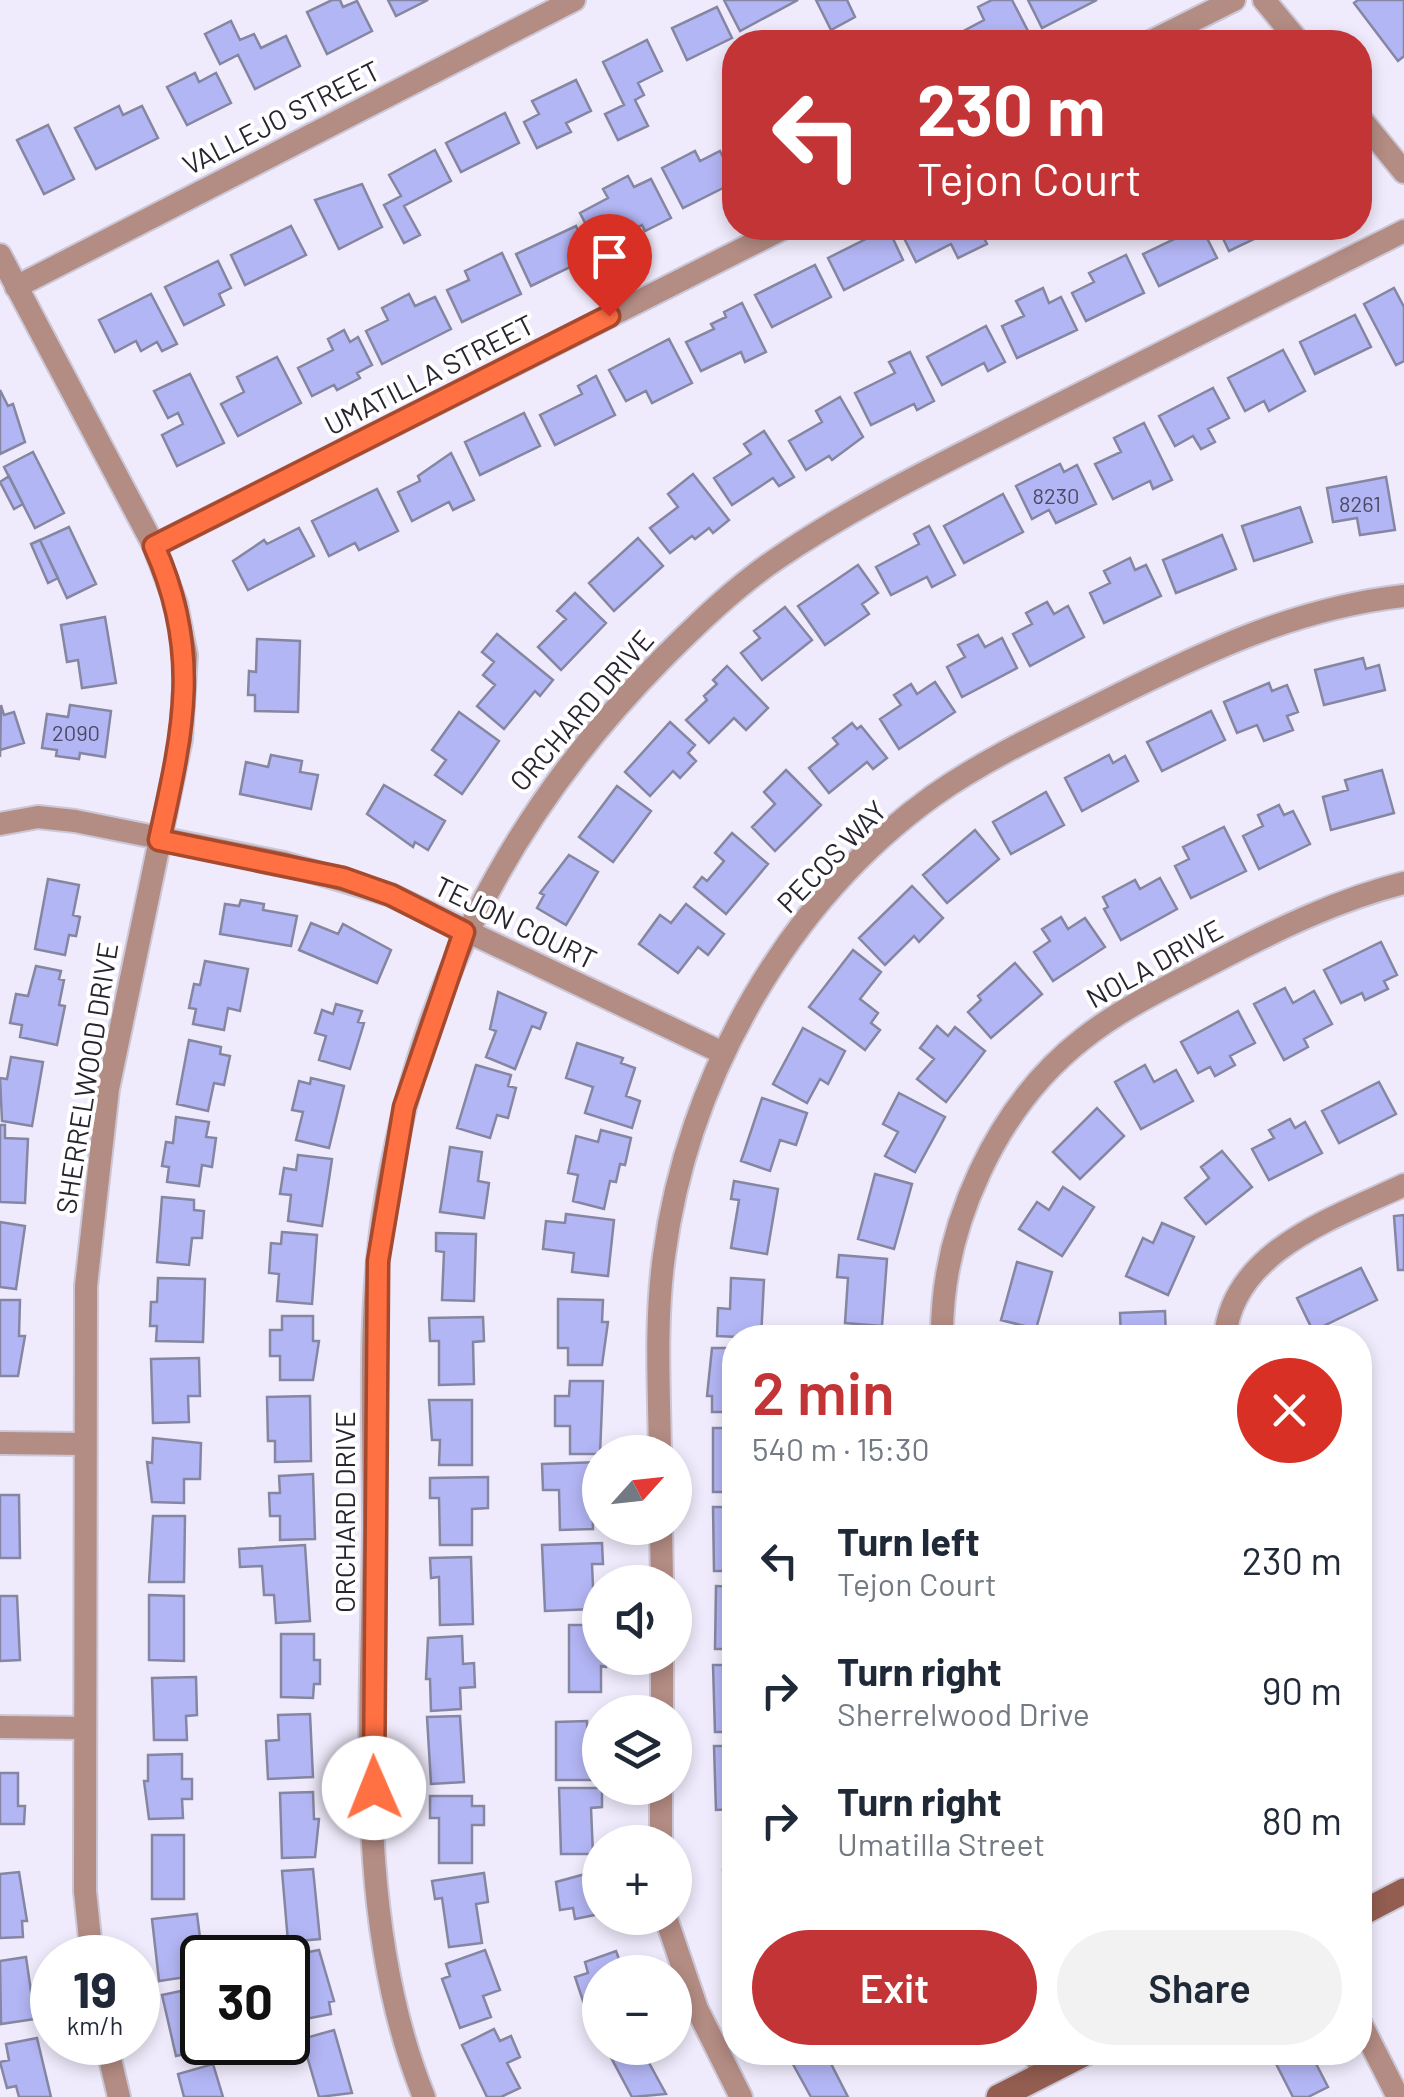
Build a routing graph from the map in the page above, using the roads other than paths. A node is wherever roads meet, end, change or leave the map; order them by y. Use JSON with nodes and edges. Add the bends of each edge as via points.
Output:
{"nodes":[{"id":1,"x":574,"y":0,"type":"edge"},
{"id":2,"x":1234,"y":0,"type":"edge"},
{"id":3,"x":1264,"y":0,"type":"edge"},
{"id":4,"x":1174,"y":30,"type":"edge"},
{"id":5,"x":1289,"y":30,"type":"edge"},
{"id":6,"x":1372,"y":133,"type":"edge"},
{"id":7,"x":1404,"y":172,"type":"edge"},
{"id":8,"x":1404,"y":231,"type":"edge"},
{"id":9,"x":760,"y":240,"type":"edge"},
{"id":10,"x":0,"y":255,"type":"edge"},
{"id":11,"x":16,"y":286,"type":"junction"},
{"id":12,"x":154,"y":546,"type":"junction"},
{"id":13,"x":1404,"y":596,"type":"edge"},
{"id":14,"x":0,"y":824,"type":"edge"},
{"id":15,"x":159,"y":840,"type":"junction"},
{"id":16,"x":1404,"y":884,"type":"edge"},
{"id":17,"x":464,"y":932,"type":"junction"},
{"id":18,"x":723,"y":1054,"type":"junction"},
{"id":19,"x":1404,"y":1184,"type":"edge"},
{"id":20,"x":943,"y":1325,"type":"edge"},
{"id":21,"x":1229,"y":1325,"type":"edge"},
{"id":22,"x":660,"y":1435,"type":"edge"},
{"id":23,"x":0,"y":1443,"type":"edge"},
{"id":24,"x":84,"y":1444,"type":"junction"},
{"id":25,"x":0,"y":1726,"type":"edge"},
{"id":26,"x":84,"y":1728,"type":"junction"},
{"id":27,"x":1404,"y":1891,"type":"edge"},
{"id":28,"x":1372,"y":1908,"type":"edge"},
{"id":29,"x":90,"y":1935,"type":"edge"},
{"id":30,"x":672,"y":1935,"type":"edge"},
{"id":31,"x":1372,"y":2046,"type":"edge"},
{"id":32,"x":722,"y":2059,"type":"edge"},
{"id":33,"x":111,"y":2065,"type":"edge"},
{"id":34,"x":725,"y":2065,"type":"edge"},
{"id":35,"x":1037,"y":2065,"type":"edge"},
{"id":36,"x":119,"y":2097,"type":"edge"},
{"id":37,"x":424,"y":2097,"type":"edge"},
{"id":38,"x":741,"y":2097,"type":"edge"},
{"id":39,"x":999,"y":2097,"type":"edge"},
{"id":40,"x":1398,"y":2097,"type":"edge"}],
"edges":[{"from":1,"to":11,"type":"street","name":"VALLEJO STREET"},
{"from":2,"to":4,"type":"street"},
{"from":3,"to":5,"type":"street"},
{"from":6,"to":7,"type":"street"},
{"from":8,"to":17,"type":"street","name":"ORCHARD DRIVE","via":[[942,464],[772,561],[695,626],[573,757],[529,817]]},
{"from":9,"to":12,"type":"street","name":"UMATILLA STREET"},
{"from":10,"to":11,"type":"street","name":"SHERRELWOOD DRIVE"},
{"from":11,"to":12,"type":"street","name":"SHERRELWOOD DRIVE"},
{"from":12,"to":15,"type":"street","name":"SHERRELWOOD DRIVE","via":[[176,604],[187,676]]},
{"from":13,"to":18,"type":"street","name":"PECOS WAY","via":[[1282,621],[1213,648],[932,797],[827,896],[775,965]]},
{"from":14,"to":15,"type":"street","name":"TEJON COURT","via":[[38,816]]},
{"from":15,"to":17,"type":"street","name":"TEJON COURT","via":[[343,878]]},
{"from":15,"to":24,"type":"street","name":"SHERRELWOOD DRIVE","via":[[96,1178],[86,1286]]},
{"from":16,"to":20,"type":"street","name":"NOLA DRIVE","via":[[1269,934],[1130,1006],[1079,1042],[1035,1086],[988,1158],[951,1251]]},
{"from":17,"to":18,"type":"street","name":"TEJON COURT"},
{"from":17,"to":37,"type":"street","name":"ORCHARD DRIVE","via":[[404,1107],[382,1221],[375,1328],[378,1914],[395,2013]]},
{"from":18,"to":22,"type":"street","name":"PECOS WAY","via":[[688,1147],[664,1253]]},
{"from":19,"to":21,"type":"street","via":[[1278,1250],[1241,1289]]},
{"from":23,"to":24,"type":"street"},
{"from":24,"to":26,"type":"street","name":"SHERRELWOOD DRIVE"},
{"from":25,"to":26,"type":"street"},
{"from":26,"to":29,"type":"street","name":"SHERRELWOOD DRIVE"},
{"from":27,"to":28,"type":"main road"},
{"from":30,"to":32,"type":"street"},
{"from":31,"to":40,"type":"street"},
{"from":33,"to":36,"type":"street"},
{"from":34,"to":38,"type":"street"},
{"from":35,"to":39,"type":"main road"}]}
